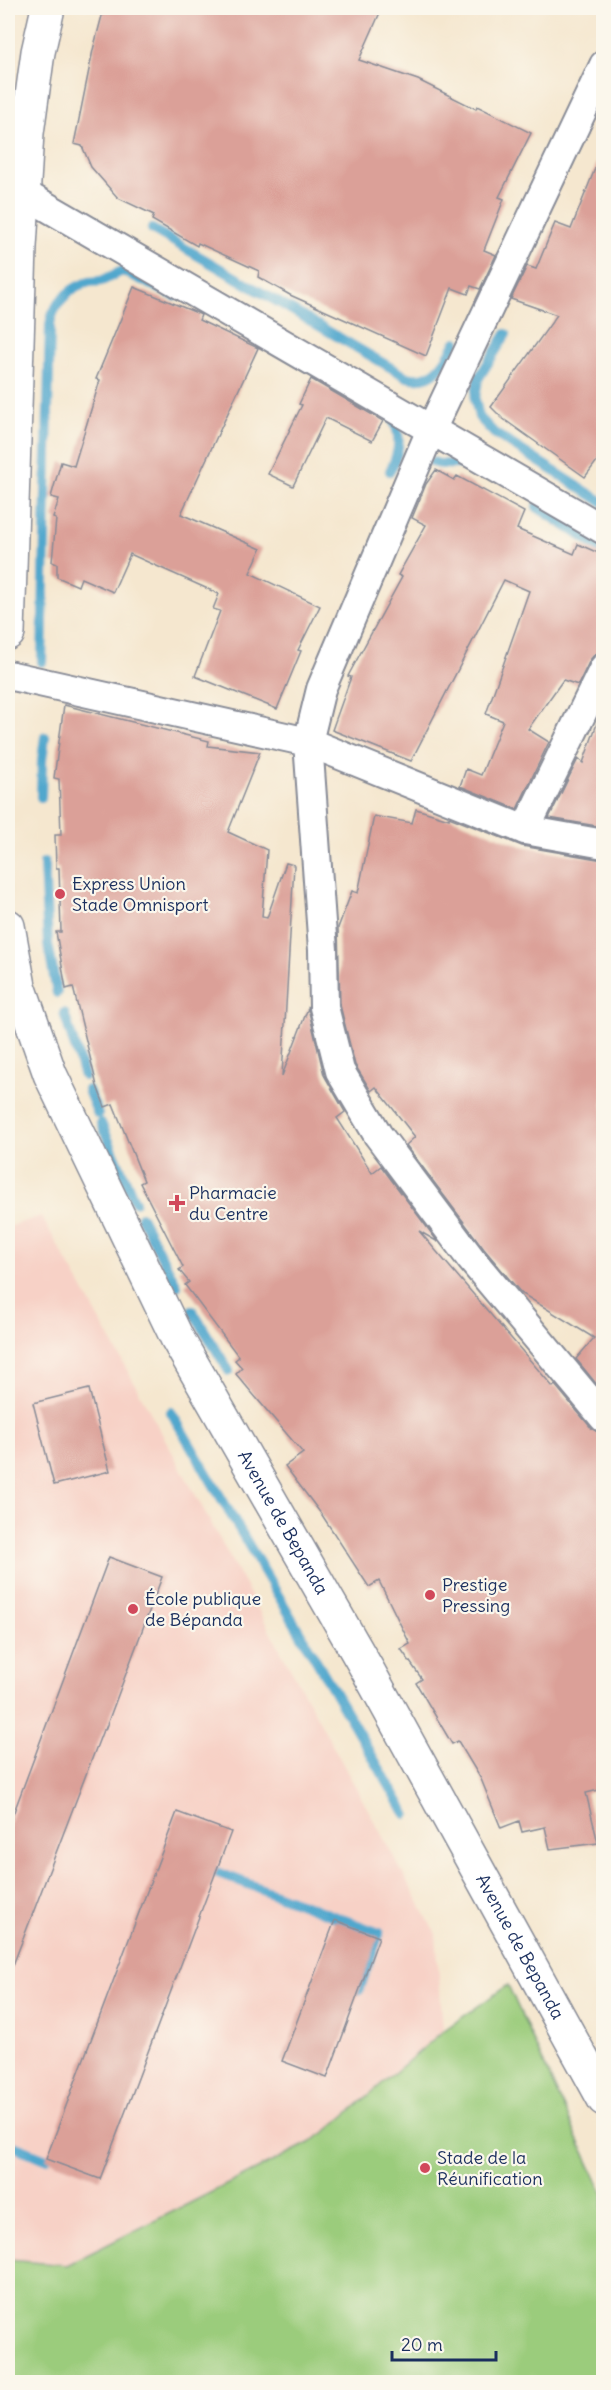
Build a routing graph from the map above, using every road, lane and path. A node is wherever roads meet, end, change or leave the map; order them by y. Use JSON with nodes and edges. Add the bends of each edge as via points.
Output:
{"nodes":[{"id":1,"x":48,"y":8,"type":"edge"},
{"id":2,"x":603,"y":65,"type":"edge"},
{"id":3,"x":23,"y":193,"type":"junction"},
{"id":4,"x":431,"y":430,"type":"junction"},
{"id":5,"x":603,"y":530,"type":"edge"},
{"id":6,"x":8,"y":633,"type":"edge"},
{"id":7,"x":603,"y":668,"type":"edge"},
{"id":8,"x":8,"y":675,"type":"edge"},
{"id":9,"x":308,"y":742,"type":"junction"},
{"id":10,"x":525,"y":830,"type":"junction"},
{"id":11,"x":603,"y":844,"type":"edge"},
{"id":12,"x":8,"y":926,"type":"edge"},
{"id":13,"x":603,"y":1418,"type":"edge"},
{"id":14,"x":603,"y":2099,"type":"edge"}],
"edges":[{"from":1,"to":3,"type":"main road","via":[[27,133]]},
{"from":2,"to":4,"type":"street"},
{"from":3,"to":4,"type":"street"},
{"from":3,"to":6,"type":"main road"},
{"from":4,"to":5,"type":"street"},
{"from":4,"to":9,"type":"street","via":[[321,689]]},
{"from":7,"to":10,"type":"street"},
{"from":8,"to":9,"type":"street"},
{"from":9,"to":10,"type":"street"},
{"from":9,"to":13,"type":"street","via":[[324,1007],[340,1071],[378,1135],[471,1259]]},
{"from":10,"to":11,"type":"street"},
{"from":12,"to":14,"type":"main road","name":"Avenue de Bepanda","via":[[19,986],[50,1074],[177,1338],[367,1669]]}]}
